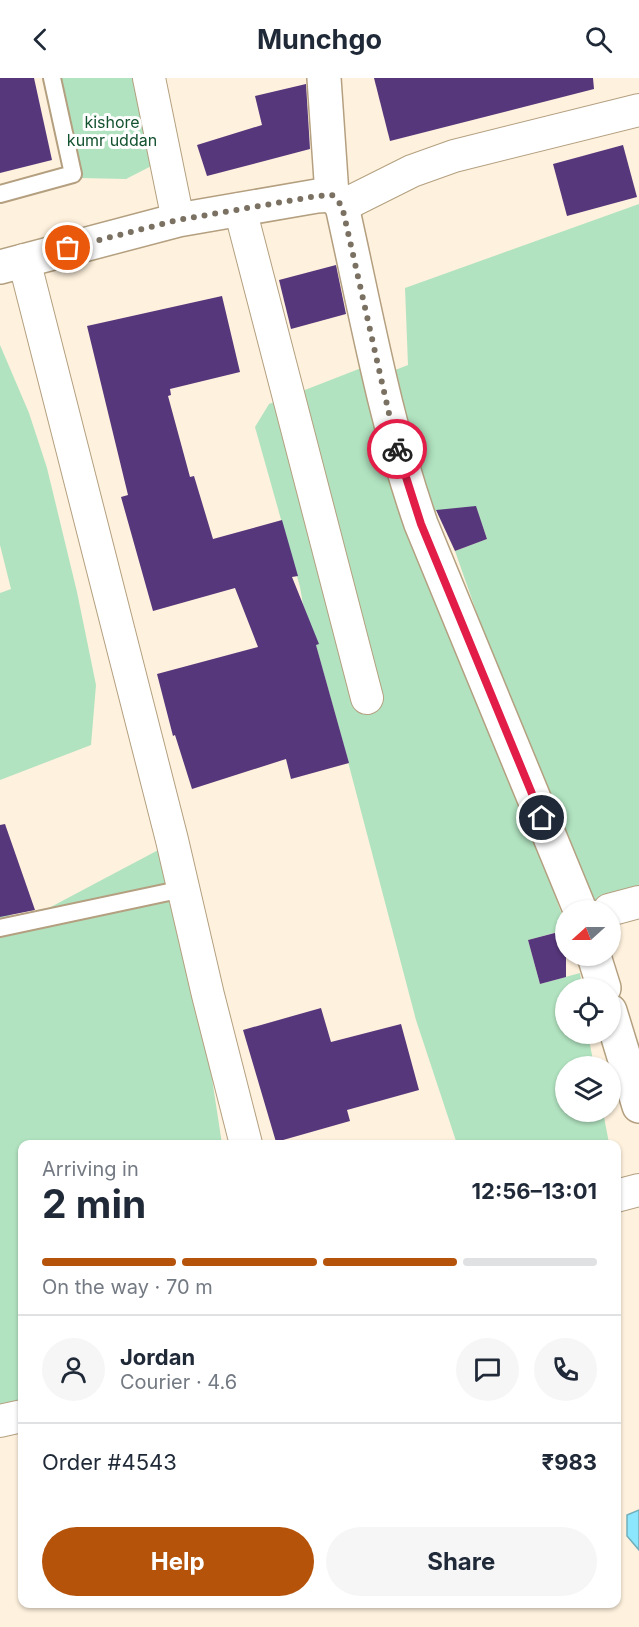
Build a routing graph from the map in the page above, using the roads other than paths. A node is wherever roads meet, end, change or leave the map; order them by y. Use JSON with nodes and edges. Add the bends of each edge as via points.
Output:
{"nodes":[{"id":1,"x":52,"y":78,"type":"edge"},
{"id":2,"x":149,"y":78,"type":"edge"},
{"id":3,"x":324,"y":78,"type":"edge"},
{"id":4,"x":639,"y":110,"type":"edge"},
{"id":5,"x":0,"y":194,"type":"edge"},
{"id":6,"x":337,"y":201,"type":"junction"},
{"id":7,"x":240,"y":209,"type":"junction"},
{"id":8,"x":178,"y":220,"type":"junction"},
{"id":9,"x":12,"y":263,"type":"edge"},
{"id":10,"x":367,"y":698,"type":"dead end"},
{"id":11,"x":183,"y":890,"type":"junction"},
{"id":12,"x":576,"y":900,"type":"edge"},
{"id":13,"x":639,"y":902,"type":"edge"},
{"id":14,"x":621,"y":907,"type":"edge"},
{"id":15,"x":0,"y":928,"type":"edge"},
{"id":16,"x":620,"y":1044,"type":"edge"},
{"id":17,"x":639,"y":1106,"type":"edge"},
{"id":18,"x":245,"y":1140,"type":"edge"},
{"id":19,"x":639,"y":1190,"type":"edge"},
{"id":20,"x":621,"y":1195,"type":"edge"},
{"id":21,"x":18,"y":1417,"type":"edge"},
{"id":22,"x":0,"y":1421,"type":"edge"}],
"edges":[{"from":1,"to":5,"type":"lane","via":[[73,174]]},
{"from":2,"to":8,"type":"street"},
{"from":3,"to":6,"type":"street"},
{"from":4,"to":6,"type":"street","via":[[454,156]]},
{"from":6,"to":7,"type":"street","via":[[317,196]]},
{"from":6,"to":12,"type":"street","via":[[394,439],[421,524]]},
{"from":7,"to":8,"type":"street"},
{"from":7,"to":10,"type":"street"},
{"from":8,"to":9,"type":"street"},
{"from":9,"to":11,"type":"street"},
{"from":11,"to":15,"type":"lane"},
{"from":11,"to":18,"type":"street"},
{"from":13,"to":14,"type":"street"},
{"from":16,"to":17,"type":"street"},
{"from":19,"to":20,"type":"street"},
{"from":21,"to":22,"type":"street"}]}
